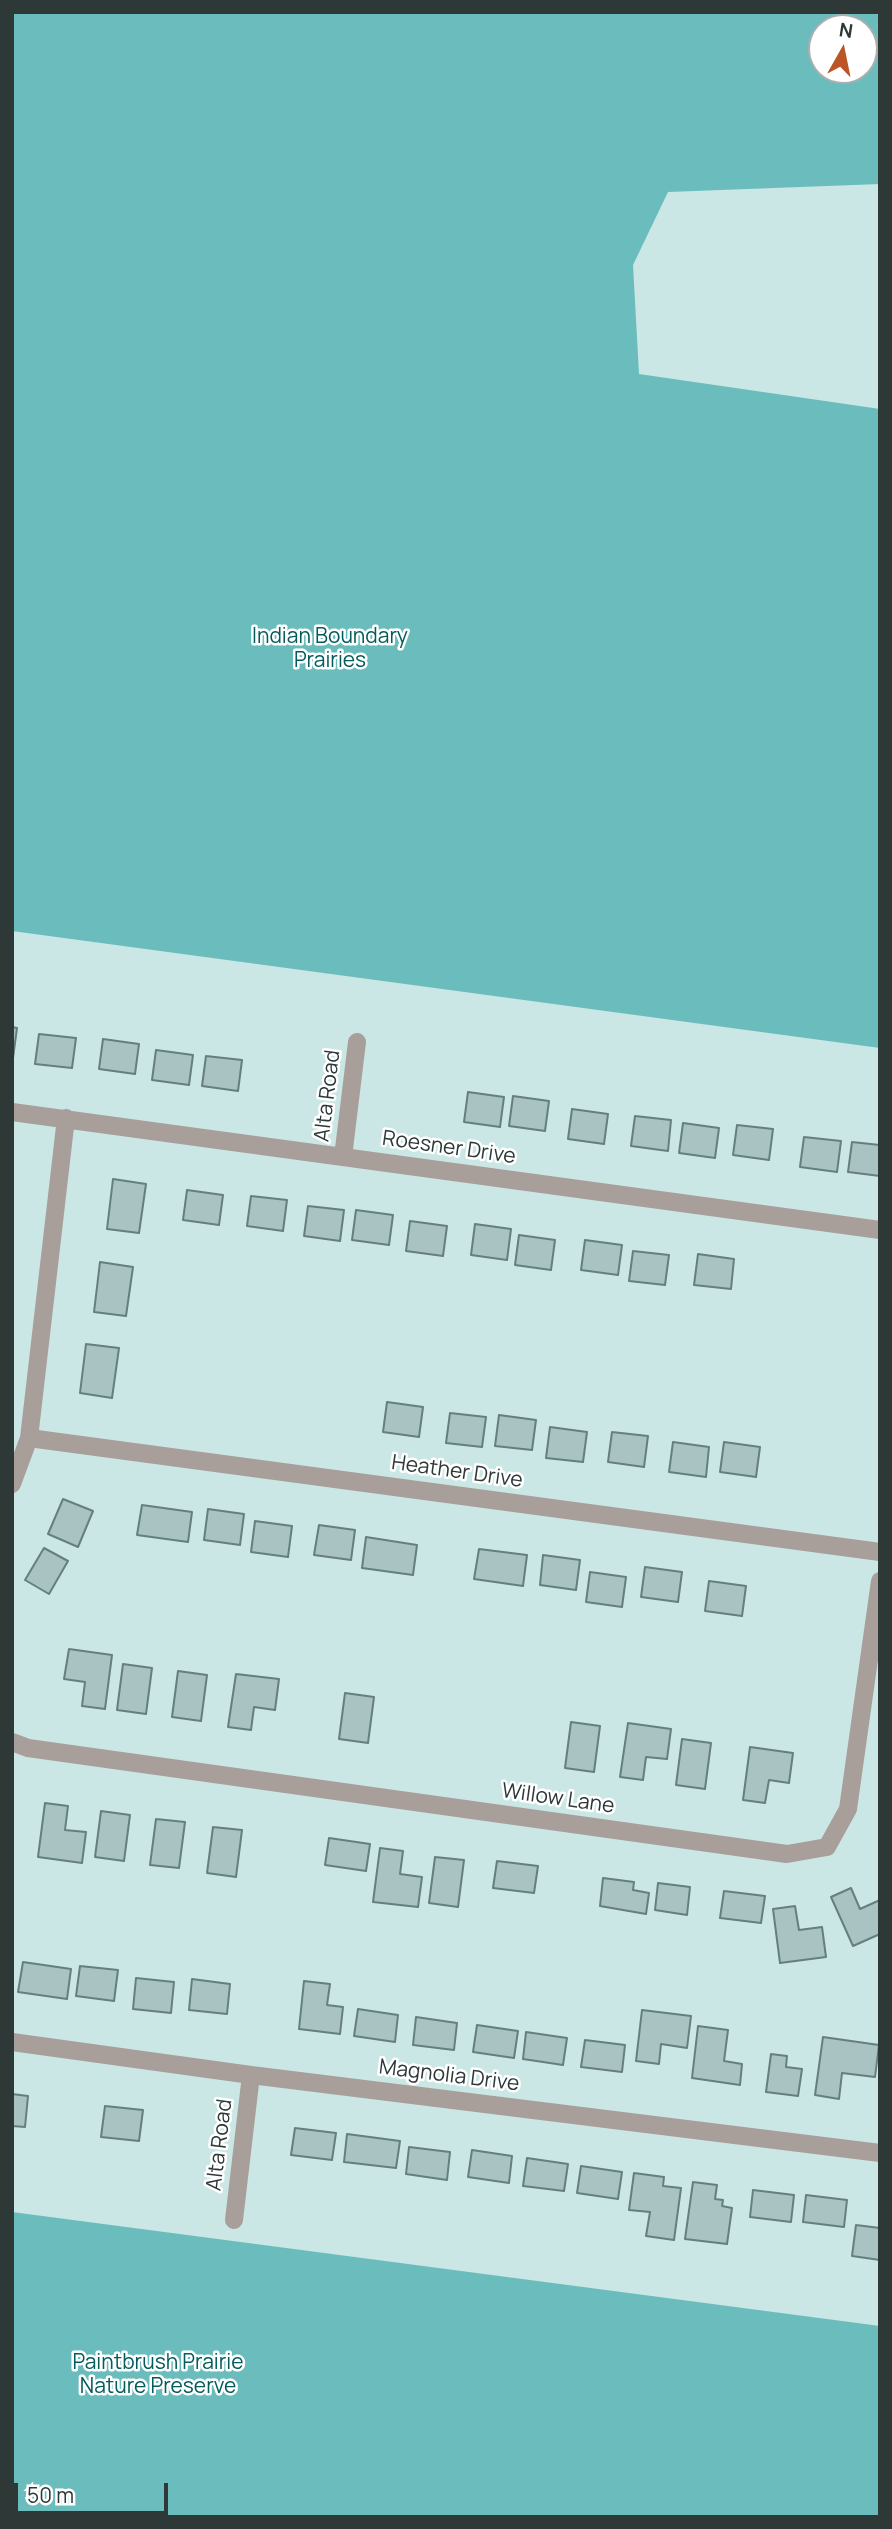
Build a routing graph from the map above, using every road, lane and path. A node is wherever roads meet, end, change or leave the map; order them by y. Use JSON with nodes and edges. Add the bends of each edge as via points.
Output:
{"nodes":[{"id":1,"x":357,"y":1042,"type":"dead end"},
{"id":2,"x":12,"y":1112,"type":"edge"},
{"id":3,"x":66,"y":1118,"type":"junction"},
{"id":4,"x":343,"y":1157,"type":"junction"},
{"id":5,"x":880,"y":1230,"type":"edge"},
{"id":6,"x":29,"y":1438,"type":"junction"},
{"id":7,"x":12,"y":1483,"type":"edge"},
{"id":8,"x":880,"y":1552,"type":"edge"},
{"id":9,"x":880,"y":1581,"type":"edge"},
{"id":10,"x":12,"y":1742,"type":"edge"},
{"id":11,"x":12,"y":2042,"type":"edge"},
{"id":12,"x":251,"y":2075,"type":"junction"},
{"id":13,"x":880,"y":2153,"type":"edge"},
{"id":14,"x":234,"y":2220,"type":"dead end"}],
"edges":[{"from":1,"to":4,"type":"street","name":"Alta Road"},
{"from":2,"to":3,"type":"street","name":"Roesner Drive"},
{"from":3,"to":4,"type":"street","name":"Roesner Drive"},
{"from":3,"to":6,"type":"street"},
{"from":4,"to":5,"type":"street","name":"Roesner Drive"},
{"from":6,"to":7,"type":"street"},
{"from":6,"to":8,"type":"street","name":"Heather Drive"},
{"from":9,"to":10,"type":"street","name":"Willow Lane","via":[[848,1809],[827,1847],[787,1854],[28,1748]]},
{"from":11,"to":12,"type":"street","name":"Magnolia Drive"},
{"from":12,"to":13,"type":"street","name":"Magnolia Drive"},
{"from":12,"to":14,"type":"street","name":"Alta Road"}]}
